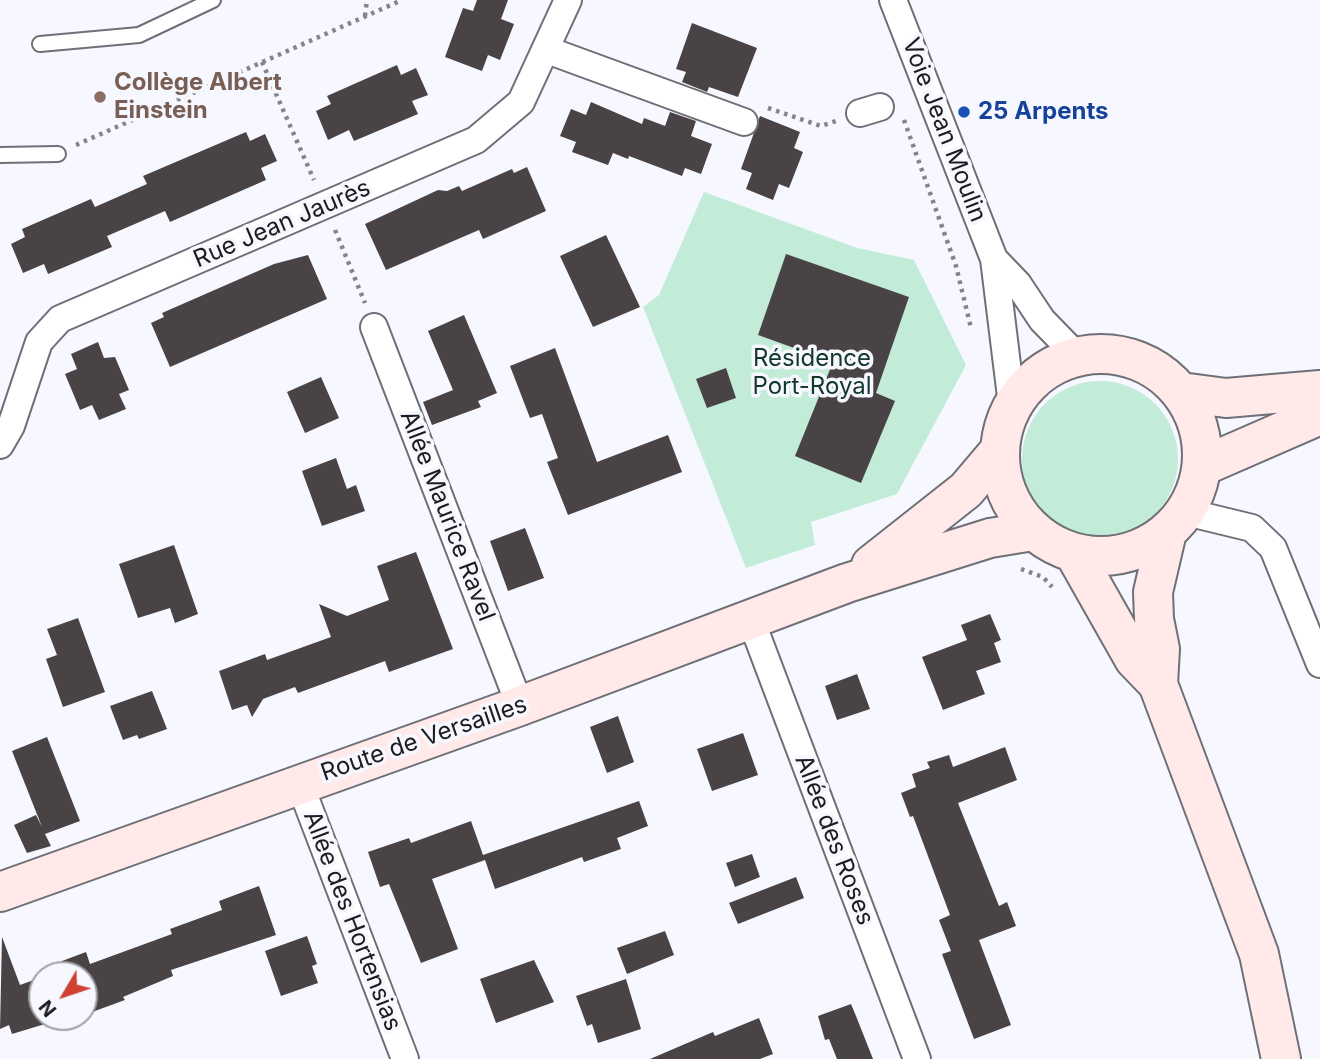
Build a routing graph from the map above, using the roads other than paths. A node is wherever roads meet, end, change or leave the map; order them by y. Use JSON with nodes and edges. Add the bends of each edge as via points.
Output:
{"nodes":[{"id":1,"x":213,"y":0,"type":"edge"},
{"id":2,"x":568,"y":0,"type":"edge"},
{"id":3,"x":893,"y":0,"type":"edge"},
{"id":4,"x":40,"y":44,"type":"dead end"},
{"id":5,"x":547,"y":50,"type":"junction"},
{"id":6,"x":744,"y":122,"type":"road end"},
{"id":7,"x":58,"y":154,"type":"road end"},
{"id":8,"x":0,"y":155,"type":"edge"},
{"id":9,"x":994,"y":259,"type":"junction"},
{"id":10,"x":374,"y":327,"type":"dead end"},
{"id":11,"x":1077,"y":356,"type":"junction"},
{"id":12,"x":1320,"y":390,"type":"edge"},
{"id":13,"x":1181,"y":393,"type":"junction"},
{"id":14,"x":1012,"y":405,"type":"junction"},
{"id":15,"x":1320,"y":415,"type":"edge"},
{"id":16,"x":0,"y":445,"type":"edge"},
{"id":17,"x":999,"y":451,"type":"junction"},
{"id":18,"x":1203,"y":466,"type":"junction"},
{"id":19,"x":1177,"y":522,"type":"junction"},
{"id":20,"x":1033,"y":531,"type":"junction"},
{"id":21,"x":1074,"y":554,"type":"junction"},
{"id":22,"x":847,"y":583,"type":"junction"},
{"id":23,"x":751,"y":620,"type":"junction"},
{"id":24,"x":1320,"y":664,"type":"edge"},
{"id":25,"x":1158,"y":684,"type":"junction"},
{"id":26,"x":520,"y":706,"type":"junction"},
{"id":27,"x":299,"y":782,"type":"junction"},
{"id":28,"x":0,"y":892,"type":"edge"},
{"id":29,"x":405,"y":1059,"type":"edge"},
{"id":30,"x":918,"y":1059,"type":"edge"},
{"id":31,"x":1280,"y":1059,"type":"edge"}],
"edges":[{"from":1,"to":4,"type":"lane","via":[[139,35]]},
{"from":2,"to":5,"type":"street","name":"Rue Jean Jaurès"},
{"from":3,"to":9,"type":"street","name":"Voie Jean Moulin"},
{"from":5,"to":6,"type":"street"},
{"from":5,"to":16,"type":"street","name":"Rue Jean Jaurès","via":[[521,102],[476,140],[60,319],[40,342]]},
{"from":7,"to":8,"type":"lane"},
{"from":9,"to":11,"type":"street","name":"Voie Jean Moulin"},
{"from":9,"to":14,"type":"street","name":"Voie Jean Moulin"},
{"from":10,"to":26,"type":"street","name":"Allée Maurice Ravel"},
{"from":11,"to":13,"type":"main road","via":[[1102,353],[1134,358],[1161,373]]},
{"from":11,"to":14,"type":"main road","via":[[1026,385]]},
{"from":12,"to":13,"type":"main road","via":[[1226,398]]},
{"from":13,"to":18,"type":"main road","via":[[1200,429]]},
{"from":14,"to":17,"type":"main road"},
{"from":15,"to":18,"type":"main road"},
{"from":17,"to":20,"type":"main road","via":[[1002,479],[1013,506]]},
{"from":17,"to":22,"type":"main road","name":"Route de Versailles","via":[[966,490]]},
{"from":18,"to":19,"type":"main road","via":[[1196,492]]},
{"from":19,"to":21,"type":"main road","via":[[1145,547],[1108,557]]},
{"from":19,"to":24,"type":"street","via":[[1252,528],[1273,548]]},
{"from":19,"to":25,"type":"main road","via":[[1153,592],[1160,649]]},
{"from":20,"to":21,"type":"main road"},
{"from":20,"to":22,"type":"main road","name":"Route de Versailles","via":[[990,538]]},
{"from":21,"to":25,"type":"main road","via":[[1134,659]]},
{"from":22,"to":23,"type":"main road","name":"Route de Versailles"},
{"from":23,"to":26,"type":"main road","name":"Route de Versailles"},
{"from":23,"to":30,"type":"street","name":"Allée des Roses"},
{"from":25,"to":31,"type":"main road","via":[[1259,954]]},
{"from":26,"to":27,"type":"main road","name":"Route de Versailles"},
{"from":27,"to":28,"type":"main road","name":"Route de Versailles"},
{"from":27,"to":29,"type":"street","name":"Allée des Hortensias"}]}
